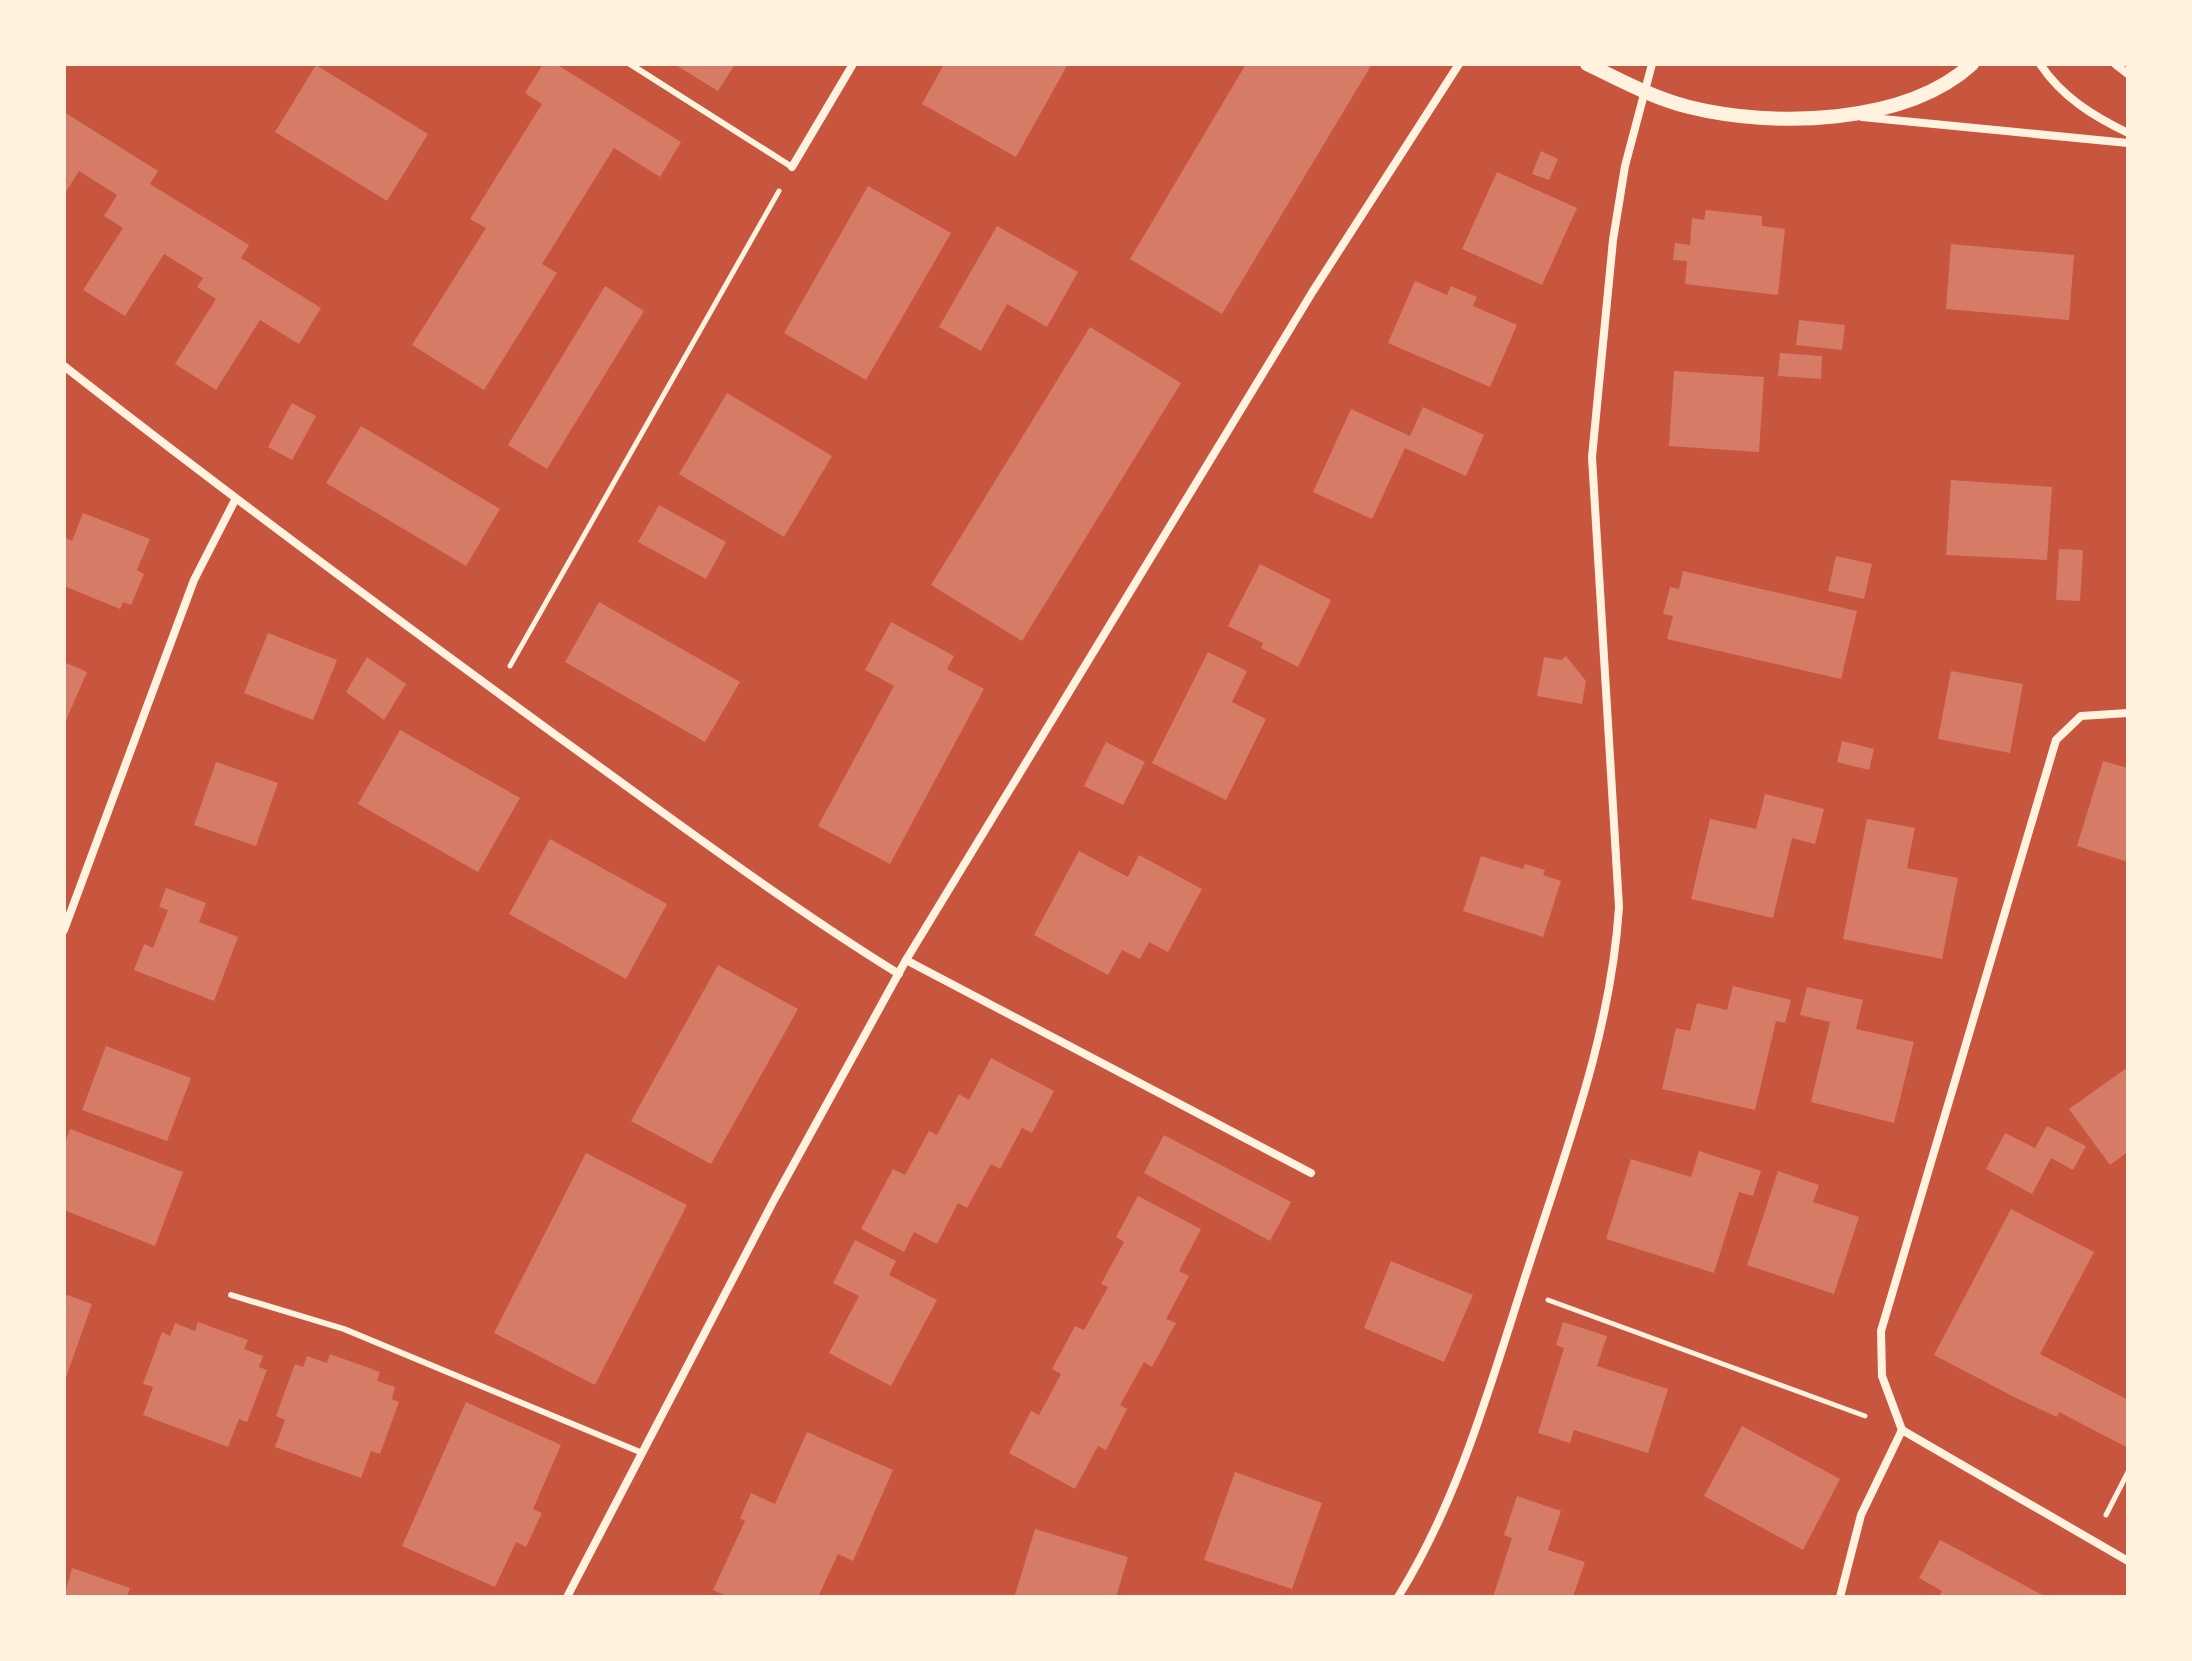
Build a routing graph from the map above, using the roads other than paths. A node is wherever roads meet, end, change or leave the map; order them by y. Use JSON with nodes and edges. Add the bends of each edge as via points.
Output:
{"nodes":[{"id":1,"x":630,"y":64,"type":"edge"},
{"id":2,"x":853,"y":64,"type":"edge"},
{"id":3,"x":1459,"y":64,"type":"edge"},
{"id":4,"x":1587,"y":64,"type":"edge"},
{"id":5,"x":1652,"y":64,"type":"edge"},
{"id":6,"x":1972,"y":64,"type":"edge"},
{"id":7,"x":2040,"y":64,"type":"edge"},
{"id":8,"x":2115,"y":64,"type":"edge"},
{"id":9,"x":2128,"y":74,"type":"edge"},
{"id":10,"x":1642,"y":91,"type":"junction"},
{"id":11,"x":1846,"y":115,"type":"junction"},
{"id":12,"x":2128,"y":133,"type":"edge"},
{"id":13,"x":2128,"y":143,"type":"edge"},
{"id":14,"x":792,"y":167,"type":"joint"},
{"id":15,"x":64,"y":366,"type":"edge"},
{"id":16,"x":235,"y":500,"type":"junction"},
{"id":17,"x":2128,"y":713,"type":"edge"},
{"id":18,"x":64,"y":930,"type":"edge"},
{"id":19,"x":906,"y":960,"type":"junction"},
{"id":20,"x":899,"y":974,"type":"junction"},
{"id":21,"x":1311,"y":1173,"type":"dead end"},
{"id":22,"x":231,"y":1295,"type":"dead end"},
{"id":23,"x":1902,"y":1430,"type":"junction"},
{"id":24,"x":640,"y":1452,"type":"junction"},
{"id":25,"x":2128,"y":1561,"type":"edge"},
{"id":26,"x":567,"y":1597,"type":"edge"},
{"id":27,"x":1398,"y":1597,"type":"edge"},
{"id":28,"x":1840,"y":1597,"type":"edge"}],
"edges":[{"from":1,"to":14,"type":"lane"},
{"from":2,"to":14,"type":"street"},
{"from":3,"to":19,"type":"street","via":[[1313,291]]},
{"from":4,"to":10,"type":"street"},
{"from":5,"to":10,"type":"street"},
{"from":6,"to":11,"type":"street","via":[[1927,94]]},
{"from":7,"to":12,"type":"street","via":[[2067,96]]},
{"from":8,"to":9,"type":"street"},
{"from":10,"to":11,"type":"street","via":[[1723,114]]},
{"from":10,"to":27,"type":"street","via":[[1613,240],[1592,457],[1618,891],[1616,960],[1597,1052],[1447,1508]]},
{"from":11,"to":13,"type":"street"},
{"from":15,"to":16,"type":"street"},
{"from":16,"to":18,"type":"street","via":[[194,580]]},
{"from":16,"to":20,"type":"street","via":[[808,918]]},
{"from":17,"to":23,"type":"street","via":[[2081,716],[2056,740],[1881,1331],[1882,1376]]},
{"from":19,"to":20,"type":"street"},
{"from":19,"to":21,"type":"street"},
{"from":20,"to":24,"type":"street"},
{"from":22,"to":24,"type":"lane","via":[[370,1339]]},
{"from":23,"to":25,"type":"street"},
{"from":23,"to":28,"type":"street","via":[[1861,1515]]},
{"from":24,"to":26,"type":"street"}]}
